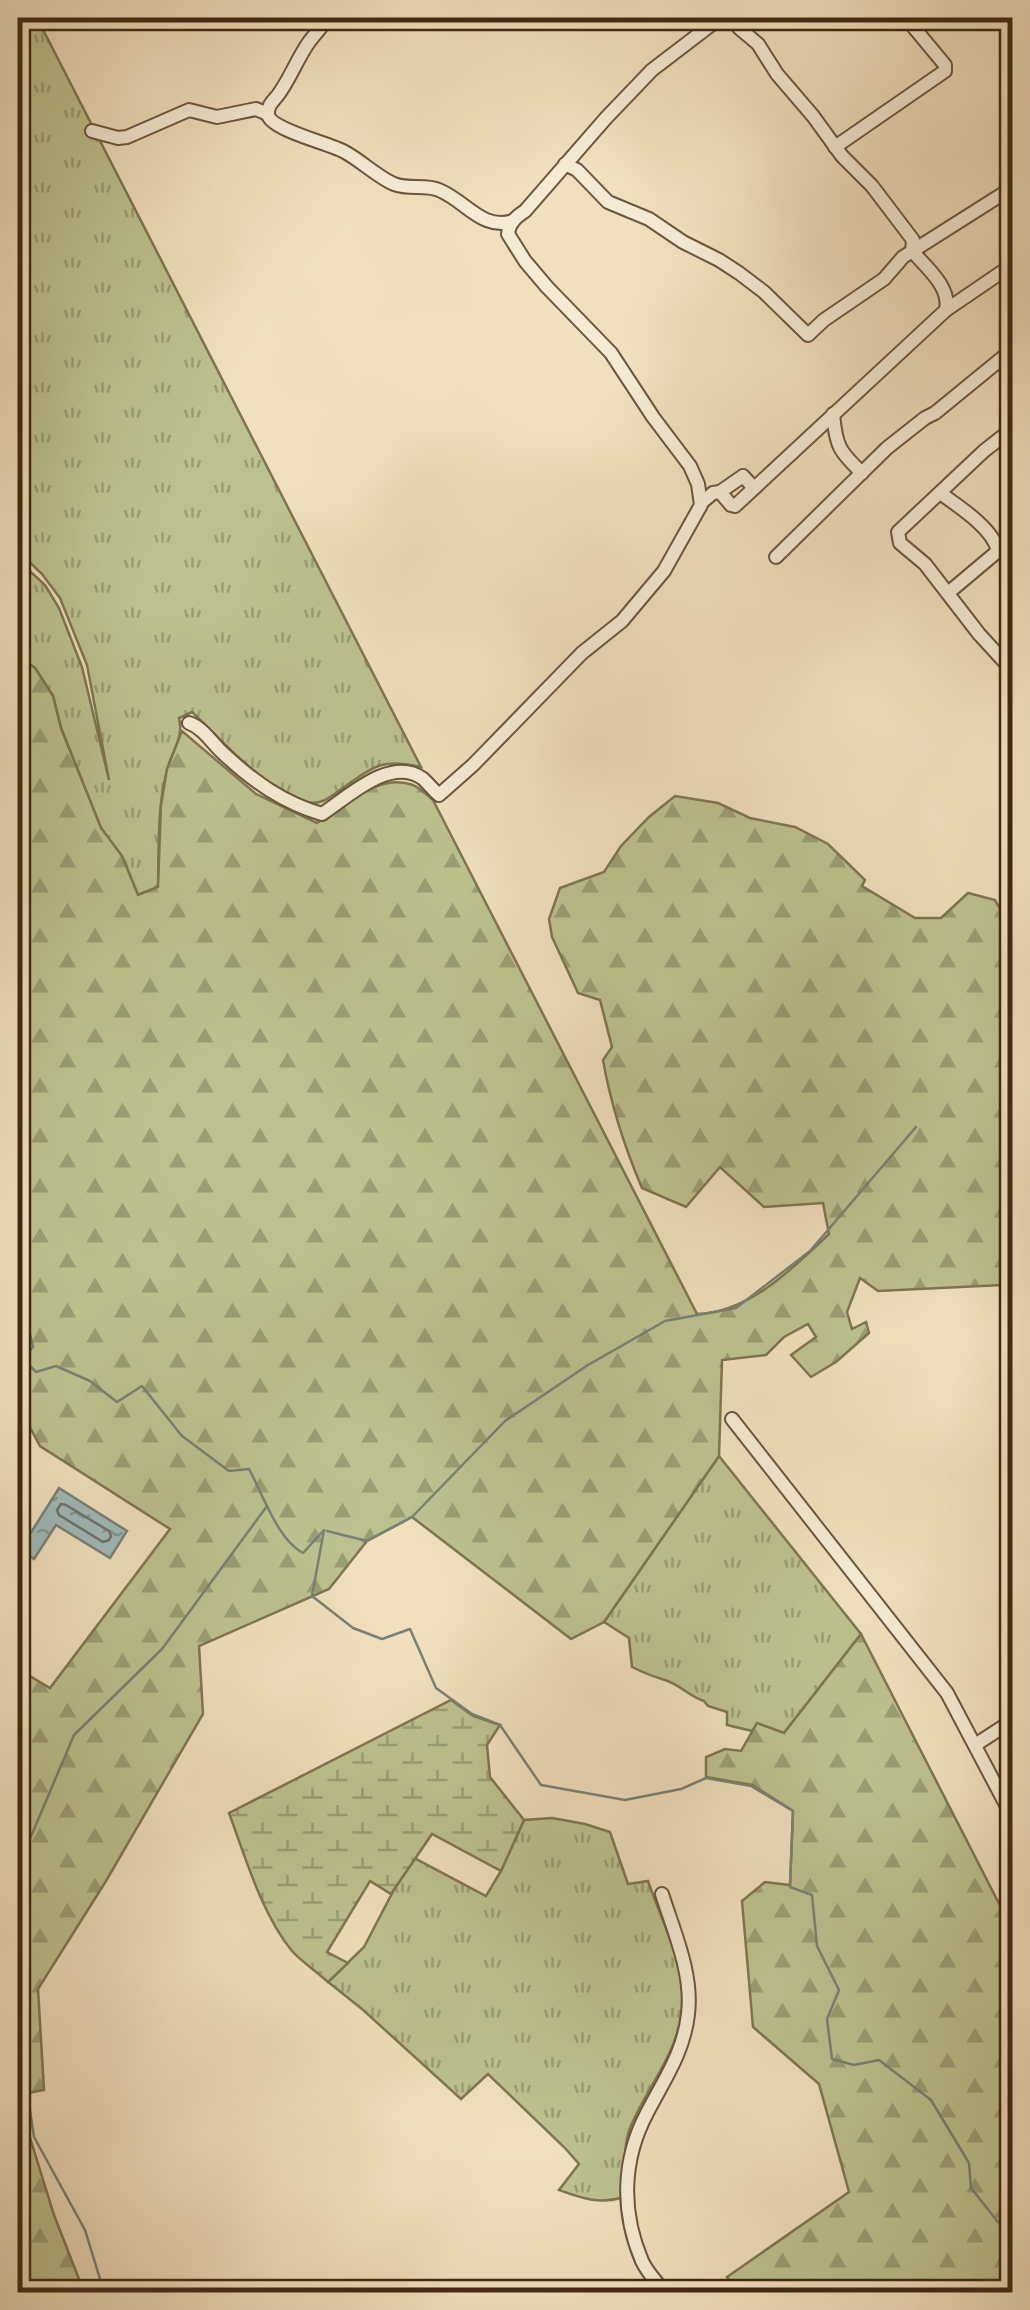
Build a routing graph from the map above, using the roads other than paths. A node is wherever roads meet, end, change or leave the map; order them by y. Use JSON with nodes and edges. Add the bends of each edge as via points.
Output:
{"nodes":[{"id":1,"x":327,"y":18,"type":"edge"},
{"id":2,"x":720,"y":18,"type":"edge"},
{"id":3,"x":732,"y":18,"type":"edge"},
{"id":4,"x":906,"y":18,"type":"edge"},
{"id":5,"x":268,"y":114,"type":"junction"},
{"id":6,"x":92,"y":131,"type":"dead end"},
{"id":7,"x":835,"y":148,"type":"junction"},
{"id":8,"x":565,"y":164,"type":"junction"},
{"id":9,"x":1012,"y":188,"type":"edge"},
{"id":10,"x":513,"y":221,"type":"junction"},
{"id":11,"x":917,"y":245,"type":"junction"},
{"id":12,"x":1012,"y":264,"type":"edge"},
{"id":13,"x":946,"y":310,"type":"junction"},
{"id":14,"x":1012,"y":350,"type":"edge"},
{"id":15,"x":833,"y":414,"type":"junction"},
{"id":16,"x":1012,"y":429,"type":"edge"},
{"id":17,"x":862,"y":473,"type":"junction"},
{"id":18,"x":940,"y":493,"type":"junction"},
{"id":19,"x":700,"y":503,"type":"junction"},
{"id":20,"x":776,"y":557,"type":"dead end"},
{"id":21,"x":948,"y":593,"type":"junction"},
{"id":22,"x":1012,"y":670,"type":"edge"},
{"id":23,"x":189,"y":723,"type":"dead end"},
{"id":24,"x":732,"y":1419,"type":"dead end"},
{"id":25,"x":1012,"y":1721,"type":"edge"},
{"id":26,"x":975,"y":1745,"type":"junction"},
{"id":27,"x":1012,"y":1816,"type":"edge"},
{"id":28,"x":662,"y":1894,"type":"dead end"},
{"id":29,"x":664,"y":2292,"type":"edge"}],
"edges":[{"from":1,"to":5,"type":"street"},
{"from":2,"to":8,"type":"street","via":[[652,70]]},
{"from":3,"to":7,"type":"street"},
{"from":4,"to":7,"type":"street","via":[[946,71]]},
{"from":5,"to":6,"type":"street","via":[[256,109],[217,117],[189,110],[127,138]]},
{"from":5,"to":10,"type":"street","via":[[282,127],[356,158],[390,183],[436,188],[491,224]]},
{"from":7,"to":11,"type":"street"},
{"from":8,"to":10,"type":"street"},
{"from":8,"to":11,"type":"street","via":[[608,202],[738,273],[808,335]]},
{"from":9,"to":11,"type":"street"},
{"from":10,"to":19,"type":"street","via":[[508,234],[525,262],[612,353],[690,466]]},
{"from":11,"to":13,"type":"street","via":[[944,290]]},
{"from":12,"to":13,"type":"street"},
{"from":13,"to":15,"type":"street"},
{"from":14,"to":17,"type":"street"},
{"from":15,"to":17,"type":"street","via":[[836,441]]},
{"from":15,"to":19,"type":"street","via":[[735,506],[720,492]]},
{"from":16,"to":18,"type":"street"},
{"from":17,"to":20,"type":"street"},
{"from":18,"to":21,"type":"street","via":[[898,532],[900,543]]},
{"from":18,"to":21,"type":"street","via":[[972,516],[998,550]]},
{"from":19,"to":23,"type":"street","via":[[664,571],[622,621],[439,795],[422,779],[390,773],[322,814],[268,790]]},
{"from":21,"to":22,"type":"street"},
{"from":24,"to":26,"type":"street","via":[[947,1693]]},
{"from":25,"to":26,"type":"street"},
{"from":26,"to":27,"type":"street"},
{"from":28,"to":29,"type":"street","via":[[689,2010],[680,2053],[637,2132],[626,2200],[644,2264]]}]}
